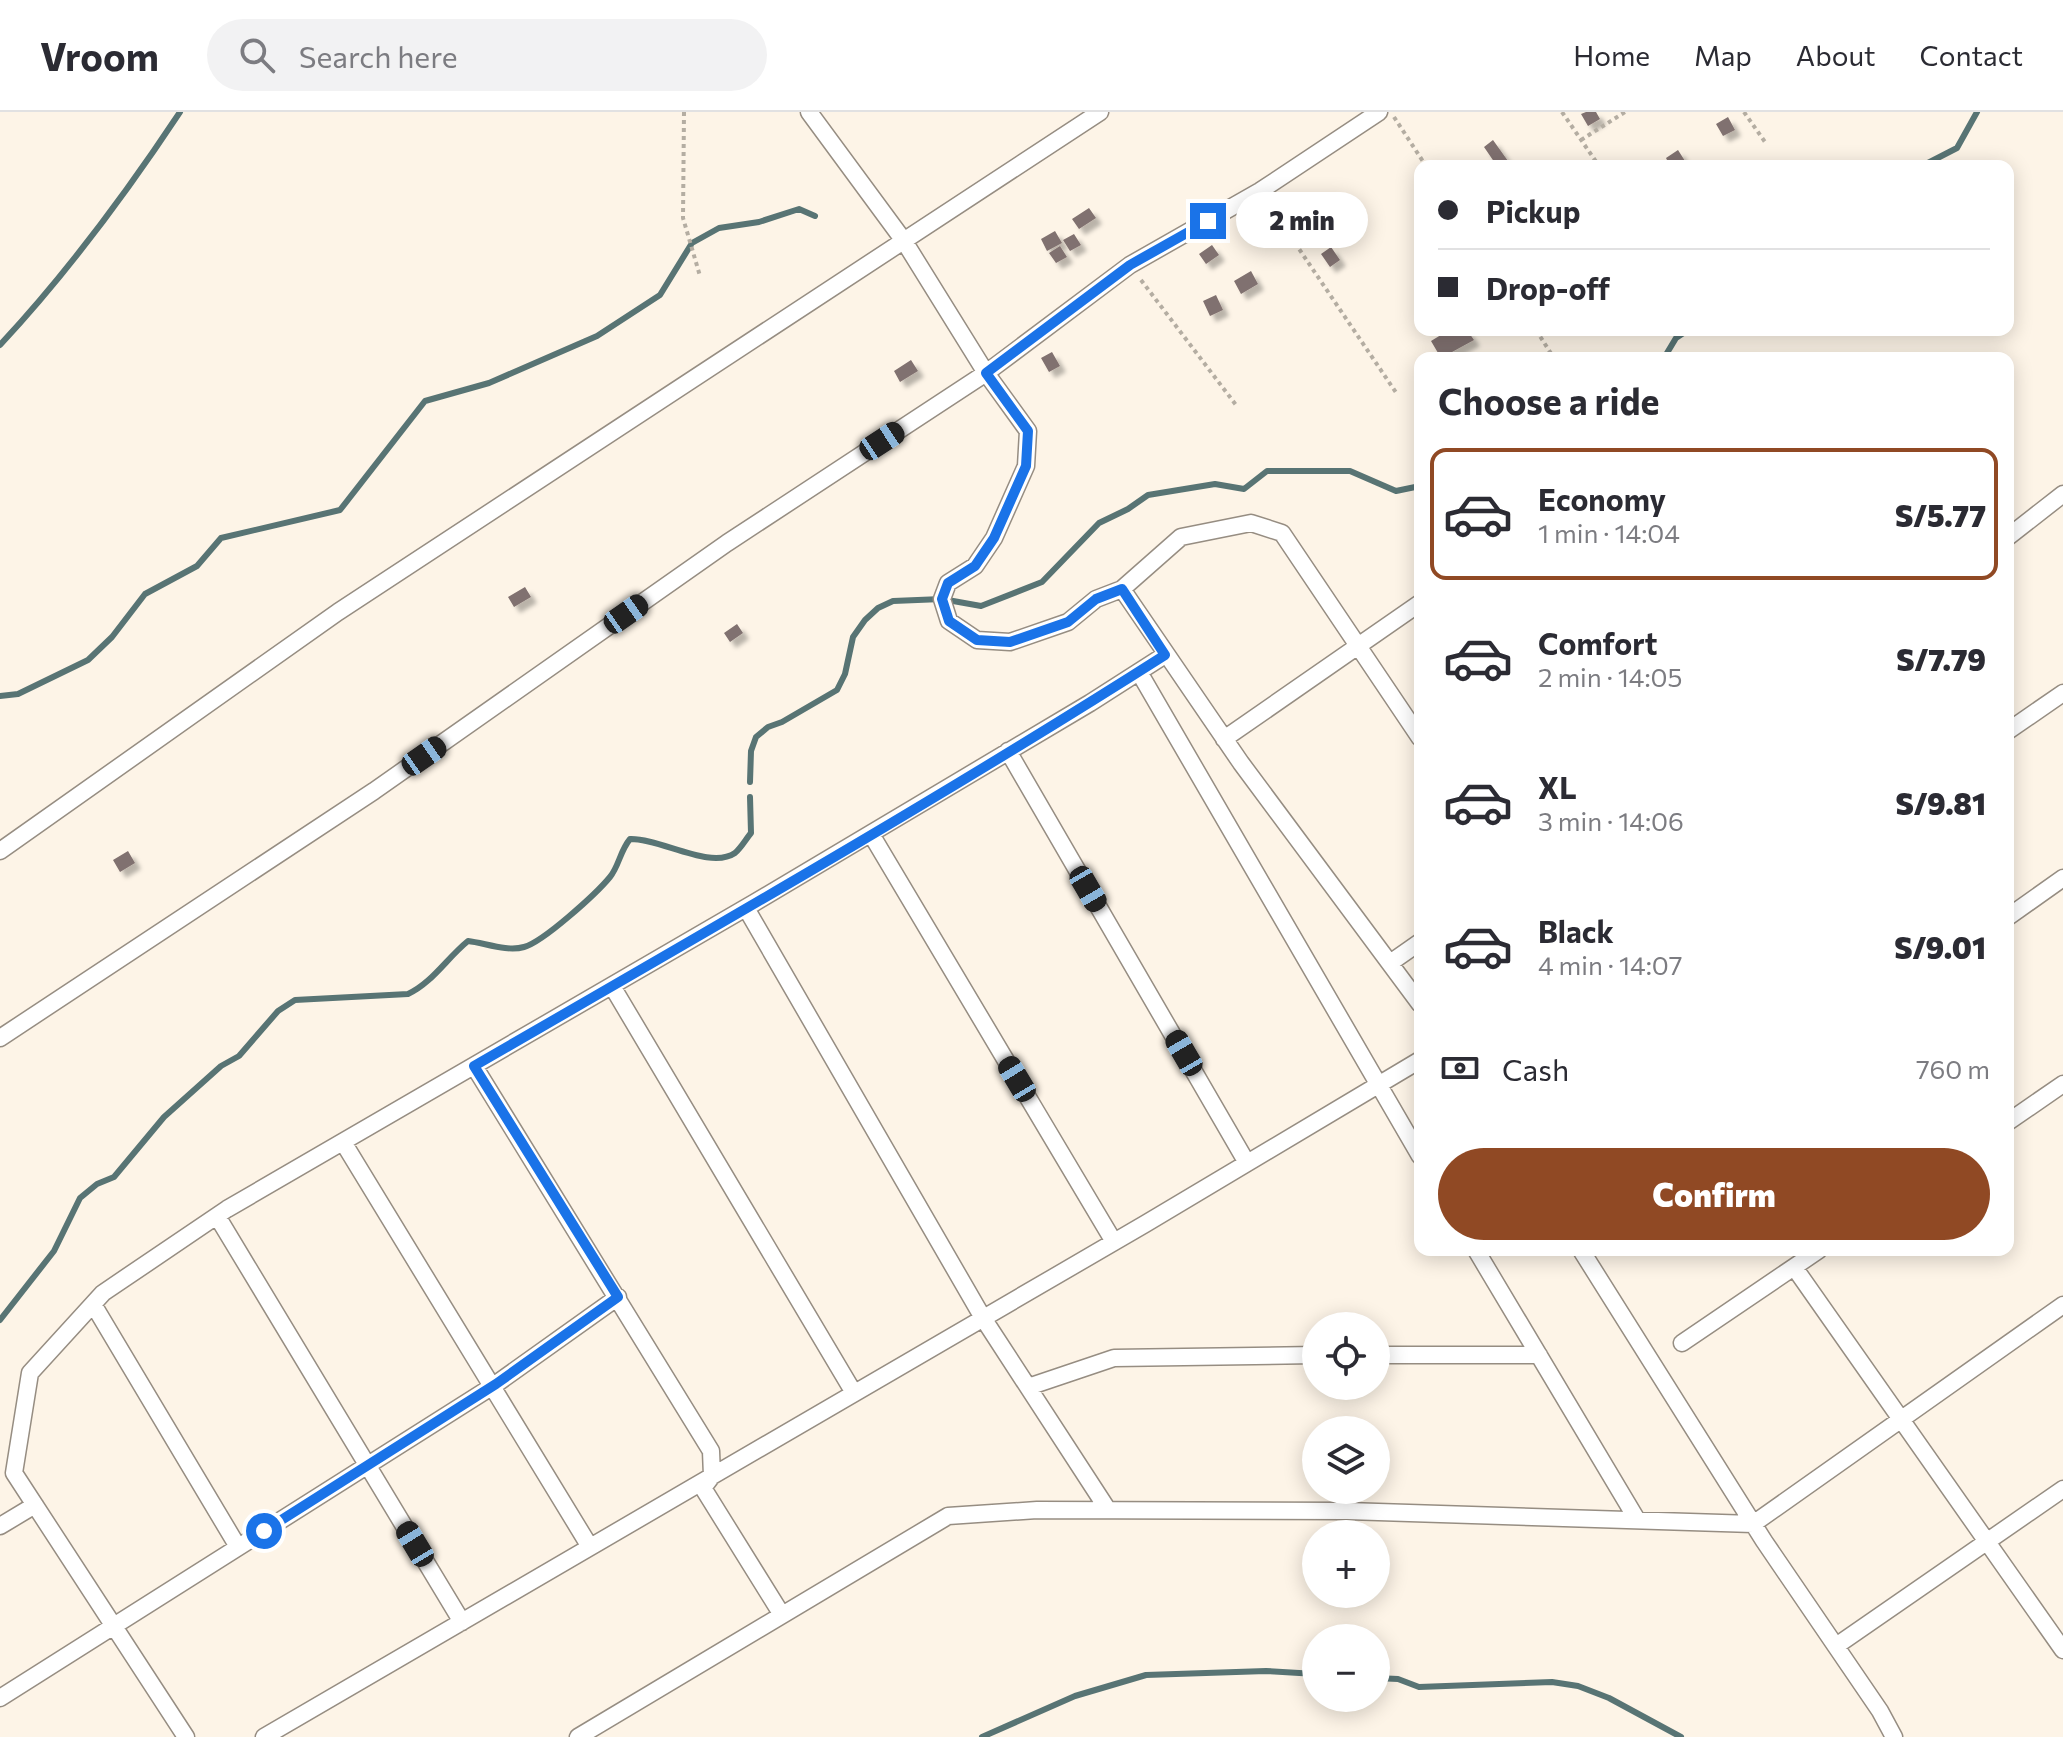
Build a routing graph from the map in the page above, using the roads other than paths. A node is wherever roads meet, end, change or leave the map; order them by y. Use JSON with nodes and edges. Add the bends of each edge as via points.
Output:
{"nodes":[{"id":1,"x":809,"y":112,"type":"edge"},
{"id":2,"x":1100,"y":112,"type":"edge"},
{"id":3,"x":1379,"y":112,"type":"edge"},
{"id":4,"x":904,"y":241,"type":"junction"},
{"id":5,"x":986,"y":373,"type":"junction"},
{"id":6,"x":2063,"y":479,"type":"edge"},
{"id":7,"x":2062,"y":497,"type":"edge"},
{"id":8,"x":2014,"y":533,"type":"edge"},
{"id":9,"x":1122,"y":589,"type":"junction"},
{"id":10,"x":1414,"y":607,"type":"edge"},
{"id":11,"x":1358,"y":646,"type":"junction"},
{"id":12,"x":1165,"y":655,"type":"junction"},
{"id":13,"x":1139,"y":672,"type":"junction"},
{"id":14,"x":2063,"y":693,"type":"edge"},
{"id":15,"x":2014,"y":727,"type":"edge"},
{"id":16,"x":1414,"y":729,"type":"edge"},
{"id":17,"x":1224,"y":739,"type":"junction"},
{"id":18,"x":1008,"y":751,"type":"junction"},
{"id":19,"x":871,"y":834,"type":"junction"},
{"id":20,"x":0,"y":851,"type":"edge"},
{"id":21,"x":2063,"y":878,"type":"edge"},
{"id":22,"x":746,"y":908,"type":"junction"},
{"id":23,"x":2014,"y":913,"type":"edge"},
{"id":24,"x":1414,"y":946,"type":"edge"},
{"id":25,"x":1390,"y":963,"type":"junction"},
{"id":26,"x":612,"y":986,"type":"junction"},
{"id":27,"x":1414,"y":996,"type":"edge"},
{"id":28,"x":0,"y":1038,"type":"edge"},
{"id":29,"x":1414,"y":1064,"type":"edge"},
{"id":30,"x":474,"y":1066,"type":"junction"},
{"id":31,"x":2063,"y":1084,"type":"edge"},
{"id":32,"x":1378,"y":1085,"type":"junction"},
{"id":33,"x":2014,"y":1118,"type":"edge"},
{"id":34,"x":343,"y":1142,"type":"junction"},
{"id":35,"x":1414,"y":1146,"type":"edge"},
{"id":36,"x":1247,"y":1163,"type":"junction"},
{"id":37,"x":217,"y":1216,"type":"junction"},
{"id":38,"x":1114,"y":1242,"type":"junction"},
{"id":39,"x":1480,"y":1256,"type":"edge"},
{"id":40,"x":1585,"y":1256,"type":"edge"},
{"id":41,"x":1810,"y":1256,"type":"edge"},
{"id":42,"x":1794,"y":1267,"type":"junction"},
{"id":43,"x":618,"y":1297,"type":"junction"},
{"id":44,"x":93,"y":1304,"type":"junction"},
{"id":45,"x":2063,"y":1305,"type":"edge"},
{"id":46,"x":983,"y":1318,"type":"junction"},
{"id":47,"x":1682,"y":1343,"type":"dead end"},
{"id":48,"x":1302,"y":1355,"type":"edge"},
{"id":49,"x":1390,"y":1355,"type":"edge"},
{"id":50,"x":1539,"y":1355,"type":"junction"},
{"id":51,"x":492,"y":1387,"type":"junction"},
{"id":52,"x":1028,"y":1387,"type":"junction"},
{"id":53,"x":854,"y":1393,"type":"junction"},
{"id":54,"x":1901,"y":1419,"type":"junction"},
{"id":55,"x":367,"y":1466,"type":"junction"},
{"id":56,"x":712,"y":1476,"type":"junction"},
{"id":57,"x":2063,"y":1489,"type":"edge"},
{"id":58,"x":35,"y":1505,"type":"junction"},
{"id":59,"x":1108,"y":1510,"type":"junction"},
{"id":60,"x":1636,"y":1518,"type":"junction"},
{"id":61,"x":1753,"y":1524,"type":"junction"},
{"id":62,"x":0,"y":1526,"type":"edge"},
{"id":63,"x":1986,"y":1541,"type":"junction"},
{"id":64,"x":238,"y":1547,"type":"junction"},
{"id":65,"x":590,"y":1547,"type":"junction"},
{"id":66,"x":782,"y":1615,"type":"junction"},
{"id":67,"x":462,"y":1622,"type":"junction"},
{"id":68,"x":114,"y":1626,"type":"junction"},
{"id":69,"x":1836,"y":1646,"type":"junction"},
{"id":70,"x":2063,"y":1650,"type":"edge"},
{"id":71,"x":0,"y":1698,"type":"edge"},
{"id":72,"x":186,"y":1737,"type":"edge"},
{"id":73,"x":264,"y":1737,"type":"edge"},
{"id":74,"x":578,"y":1737,"type":"edge"},
{"id":75,"x":1894,"y":1737,"type":"edge"}],
"edges":[{"from":1,"to":4,"type":"street"},
{"from":2,"to":4,"type":"street"},
{"from":3,"to":5,"type":"street","via":[[1260,191],[1130,265]]},
{"from":4,"to":5,"type":"street"},
{"from":4,"to":20,"type":"street","via":[[338,612]]},
{"from":5,"to":9,"type":"street","via":[[1028,431],[1026,466],[994,538],[975,566],[948,583],[942,599],[949,621],[977,640],[1010,642],[1068,622],[1096,599]]},
{"from":5,"to":28,"type":"street","via":[[727,543],[374,791]]},
{"from":6,"to":7,"type":"street"},
{"from":7,"to":8,"type":"street"},
{"from":9,"to":11,"type":"street","via":[[1181,537],[1251,523],[1282,533]]},
{"from":9,"to":12,"type":"street"},
{"from":10,"to":11,"type":"street"},
{"from":11,"to":16,"type":"street"},
{"from":11,"to":17,"type":"street"},
{"from":12,"to":13,"type":"street"},
{"from":12,"to":17,"type":"street"},
{"from":13,"to":18,"type":"street"},
{"from":13,"to":32,"type":"street"},
{"from":14,"to":15,"type":"street"},
{"from":17,"to":25,"type":"street"},
{"from":18,"to":19,"type":"street"},
{"from":18,"to":36,"type":"street"},
{"from":19,"to":22,"type":"street"},
{"from":19,"to":38,"type":"street"},
{"from":21,"to":23,"type":"street"},
{"from":22,"to":26,"type":"street"},
{"from":22,"to":46,"type":"street"},
{"from":24,"to":25,"type":"street"},
{"from":25,"to":27,"type":"street"},
{"from":26,"to":30,"type":"street"},
{"from":26,"to":53,"type":"street"},
{"from":29,"to":32,"type":"street"},
{"from":30,"to":34,"type":"street"},
{"from":30,"to":43,"type":"street"},
{"from":31,"to":33,"type":"street"},
{"from":32,"to":35,"type":"street"},
{"from":32,"to":36,"type":"street"},
{"from":34,"to":37,"type":"street"},
{"from":34,"to":51,"type":"street"},
{"from":36,"to":38,"type":"street"},
{"from":37,"to":44,"type":"street"},
{"from":37,"to":55,"type":"street"},
{"from":38,"to":46,"type":"street"},
{"from":39,"to":50,"type":"street"},
{"from":40,"to":61,"type":"street"},
{"from":41,"to":42,"type":"street"},
{"from":42,"to":47,"type":"street"},
{"from":42,"to":54,"type":"street"},
{"from":43,"to":51,"type":"street"},
{"from":43,"to":56,"type":"street","via":[[711,1451]]},
{"from":44,"to":58,"type":"street","via":[[30,1373],[14,1473]]},
{"from":44,"to":64,"type":"street"},
{"from":45,"to":54,"type":"street"},
{"from":46,"to":52,"type":"street"},
{"from":46,"to":53,"type":"street"},
{"from":48,"to":52,"type":"street","via":[[1114,1358]]},
{"from":49,"to":50,"type":"street"},
{"from":50,"to":60,"type":"street"},
{"from":51,"to":55,"type":"street"},
{"from":51,"to":65,"type":"street"},
{"from":52,"to":59,"type":"street"},
{"from":53,"to":56,"type":"street"},
{"from":54,"to":61,"type":"street"},
{"from":54,"to":63,"type":"street"},
{"from":55,"to":64,"type":"street"},
{"from":55,"to":67,"type":"street"},
{"from":56,"to":65,"type":"street"},
{"from":56,"to":66,"type":"street","via":[[703,1488]]},
{"from":57,"to":63,"type":"street"},
{"from":58,"to":62,"type":"street"},
{"from":58,"to":68,"type":"street"},
{"from":59,"to":60,"type":"street"},
{"from":59,"to":66,"type":"street","via":[[948,1516]]},
{"from":60,"to":61,"type":"street"},
{"from":61,"to":69,"type":"street"},
{"from":63,"to":69,"type":"street"},
{"from":63,"to":70,"type":"street"},
{"from":64,"to":68,"type":"street"},
{"from":65,"to":67,"type":"street"},
{"from":66,"to":74,"type":"street"},
{"from":67,"to":73,"type":"street"},
{"from":68,"to":71,"type":"street"},
{"from":68,"to":72,"type":"street"},
{"from":69,"to":75,"type":"street"}]}
